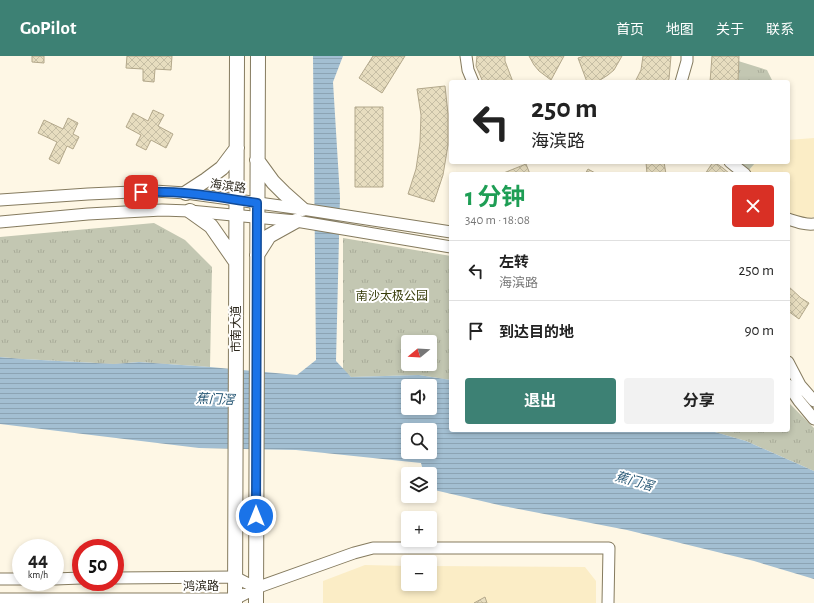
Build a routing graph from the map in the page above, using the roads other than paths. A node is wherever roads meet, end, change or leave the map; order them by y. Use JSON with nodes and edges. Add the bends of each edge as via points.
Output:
{"nodes":[{"id":1,"x":238,"y":56,"type":"edge"},
{"id":2,"x":258,"y":56,"type":"edge"},
{"id":3,"x":466,"y":56,"type":"edge"},
{"id":4,"x":687,"y":56,"type":"edge"},
{"id":5,"x":472,"y":80,"type":"edge"},
{"id":6,"x":682,"y":80,"type":"edge"},
{"id":7,"x":237,"y":148,"type":"junction"},
{"id":8,"x":257,"y":160,"type":"junction"},
{"id":9,"x":732,"y":164,"type":"edge"},
{"id":10,"x":742,"y":172,"type":"edge"},
{"id":11,"x":186,"y":193,"type":"junction"},
{"id":12,"x":0,"y":200,"type":"edge"},
{"id":13,"x":237,"y":200,"type":"junction"},
{"id":14,"x":257,"y":203,"type":"junction"},
{"id":15,"x":190,"y":210,"type":"junction"},
{"id":16,"x":236,"y":215,"type":"junction"},
{"id":17,"x":299,"y":215,"type":"junction"},
{"id":18,"x":257,"y":217,"type":"junction"},
{"id":19,"x":790,"y":220,"type":"edge"},
{"id":20,"x":0,"y":222,"type":"edge"},
{"id":21,"x":814,"y":224,"type":"edge"},
{"id":22,"x":449,"y":232,"type":"edge"},
{"id":23,"x":449,"y":246,"type":"edge"},
{"id":24,"x":257,"y":255,"type":"junction"},
{"id":25,"x":236,"y":262,"type":"junction"},
{"id":26,"x":790,"y":366,"type":"edge"},
{"id":27,"x":800,"y":385,"type":"junction"},
{"id":28,"x":814,"y":386,"type":"edge"},
{"id":29,"x":790,"y":388,"type":"edge"},
{"id":30,"x":814,"y":401,"type":"edge"},
{"id":31,"x":814,"y":419,"type":"edge"},
{"id":32,"x":235,"y":577,"type":"junction"},
{"id":33,"x":124,"y":578,"type":"edge"},
{"id":34,"x":0,"y":579,"type":"edge"},
{"id":35,"x":12,"y":579,"type":"edge"},
{"id":36,"x":256,"y":588,"type":"junction"},
{"id":37,"x":0,"y":599,"type":"edge"},
{"id":38,"x":20,"y":601,"type":"edge"},
{"id":39,"x":235,"y":601,"type":"edge"},
{"id":40,"x":256,"y":603,"type":"edge"},
{"id":41,"x":608,"y":603,"type":"edge"}],
"edges":[{"from":1,"to":7,"type":"main road","name":"市南大道"},
{"from":2,"to":8,"type":"main road","name":"市南大道"},
{"from":3,"to":5,"type":"street"},
{"from":4,"to":6,"type":"street"},
{"from":7,"to":11,"type":"main road","via":[[222,168]]},
{"from":7,"to":13,"type":"main road","name":"市南大道"},
{"from":8,"to":14,"type":"main road","name":"市南大道"},
{"from":8,"to":17,"type":"main road"},
{"from":9,"to":10,"type":"street"},
{"from":11,"to":12,"type":"street","name":"海滨路","via":[[154,191]]},
{"from":11,"to":13,"type":"street","name":"海滨路"},
{"from":13,"to":14,"type":"street","name":"海滨路"},
{"from":13,"to":16,"type":"main road","name":"市南大道"},
{"from":14,"to":17,"type":"street","name":"海滨路"},
{"from":14,"to":18,"type":"main road","name":"市南大道"},
{"from":15,"to":16,"type":"street","name":"海滨路"},
{"from":15,"to":20,"type":"street","name":"海滨路"},
{"from":15,"to":25,"type":"main road","via":[[211,226]]},
{"from":16,"to":18,"type":"street","name":"海滨路"},
{"from":16,"to":25,"type":"main road","name":"市南大道"},
{"from":17,"to":18,"type":"street","name":"海滨路"},
{"from":17,"to":22,"type":"street","name":"海滨路","via":[[353,217]]},
{"from":17,"to":23,"type":"street","name":"海滨路","via":[[351,230]]},
{"from":17,"to":24,"type":"main road","via":[[269,236]]},
{"from":18,"to":24,"type":"main road","name":"市南大道"},
{"from":19,"to":21,"type":"street"},
{"from":24,"to":36,"type":"main road","name":"市南大道"},
{"from":25,"to":32,"type":"main road","name":"市南大道"},
{"from":26,"to":27,"type":"street"},
{"from":27,"to":28,"type":"street"},
{"from":27,"to":30,"type":"street"},
{"from":29,"to":31,"type":"street"},
{"from":32,"to":33,"type":"street","name":"鸿滨路"},
{"from":32,"to":36,"type":"street","name":"鸿滨路"},
{"from":32,"to":39,"type":"main road","name":"市南大道"},
{"from":34,"to":35,"type":"street"},
{"from":36,"to":39,"type":"street","name":"鸿滨路"},
{"from":36,"to":40,"type":"main road","name":"市南大道"},
{"from":36,"to":41,"type":"street","via":[[373,548],[609,548]]},
{"from":37,"to":38,"type":"street","name":"鸿滨路"},
{"from":38,"to":39,"type":"street","name":"鸿滨路"}]}
